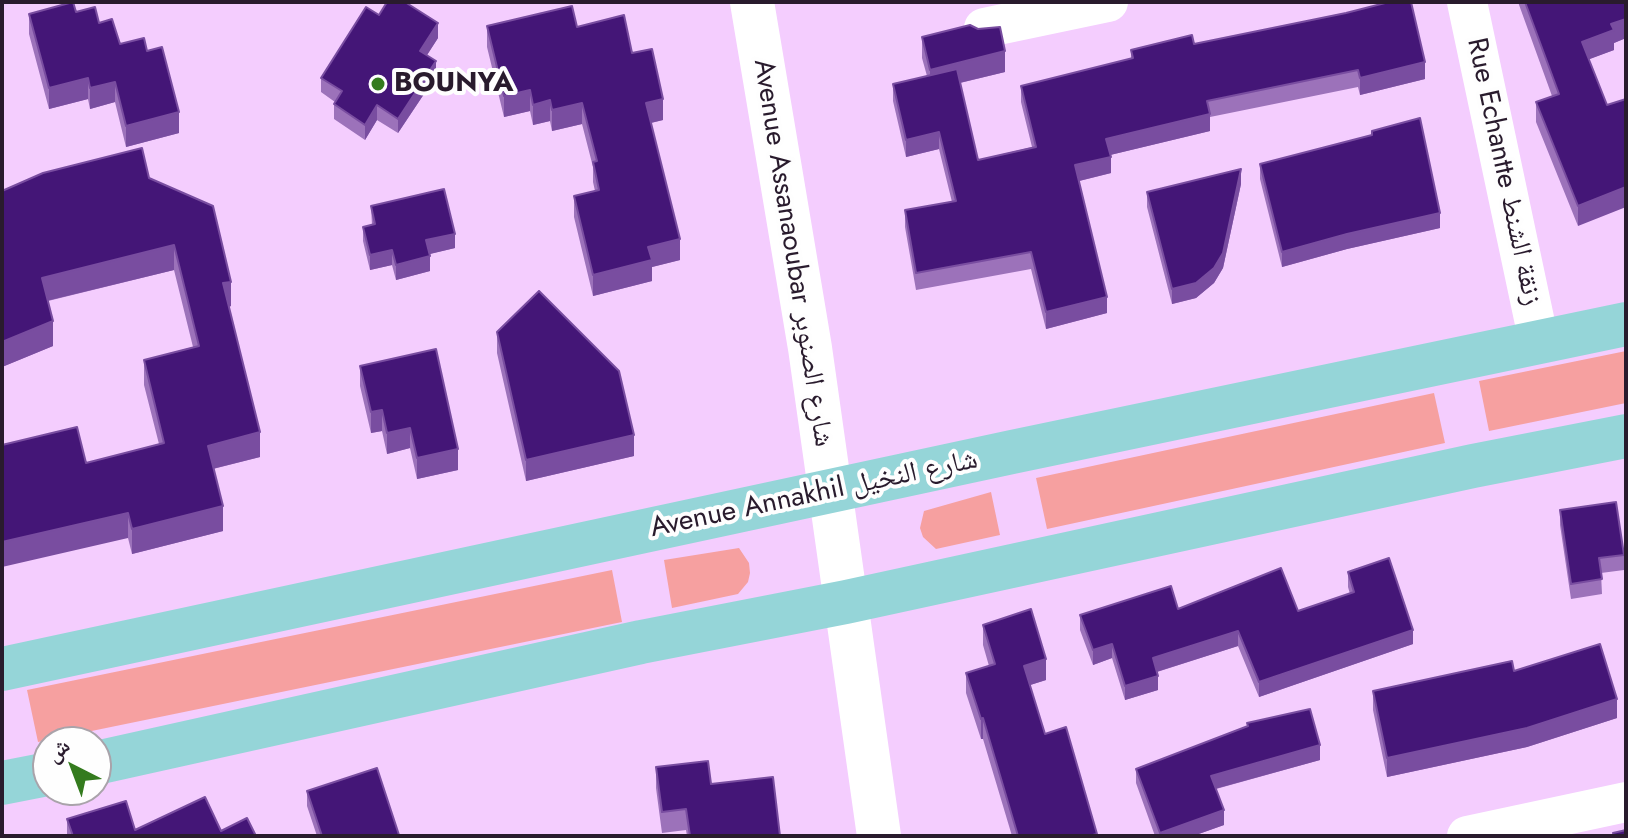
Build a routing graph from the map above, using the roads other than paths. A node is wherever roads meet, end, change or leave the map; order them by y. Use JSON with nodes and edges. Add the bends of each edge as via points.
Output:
{"nodes":[{"id":1,"x":752,"y":2,"type":"edge"},
{"id":2,"x":1108,"y":2,"type":"edge"},
{"id":3,"x":1467,"y":2,"type":"edge"},
{"id":4,"x":984,"y":28,"type":"edge"},
{"id":5,"x":1626,"y":324,"type":"edge"},
{"id":6,"x":1539,"y":342,"type":"junction"},
{"id":7,"x":1626,"y":436,"type":"edge"},
{"id":8,"x":830,"y":492,"type":"junction"},
{"id":9,"x":846,"y":602,"type":"junction"},
{"id":10,"x":2,"y":669,"type":"edge"},
{"id":11,"x":112,"y":759,"type":"edge"},
{"id":12,"x":1626,"y":802,"type":"edge"},
{"id":13,"x":1547,"y":828,"type":"edge"},
{"id":14,"x":879,"y":836,"type":"edge"},
{"id":15,"x":1467,"y":836,"type":"edge"}],
"edges":[{"from":1,"to":8,"type":"street","name":"Avenue Assanaoubar شارع الصنوبر"},
{"from":2,"to":4,"type":"street"},
{"from":3,"to":6,"type":"street","name":"Rue Echantte زنقة الشنط"},
{"from":5,"to":6,"type":"main road","name":"Avenue Annakhil شارع النخيل"},
{"from":6,"to":8,"type":"main road","name":"Avenue Annakhil شارع النخيل"},
{"from":7,"to":9,"type":"main road"},
{"from":8,"to":9,"type":"street","name":"Avenue Assanaoubar شارع الصنوبر"},
{"from":8,"to":10,"type":"main road","name":"Avenue Annakhil شارع النخيل"},
{"from":9,"to":11,"type":"main road"},
{"from":9,"to":14,"type":"street","name":"Avenue Assanaoubar شارع الصنوبر"},
{"from":12,"to":13,"type":"street"},
{"from":13,"to":15,"type":"street"}]}
